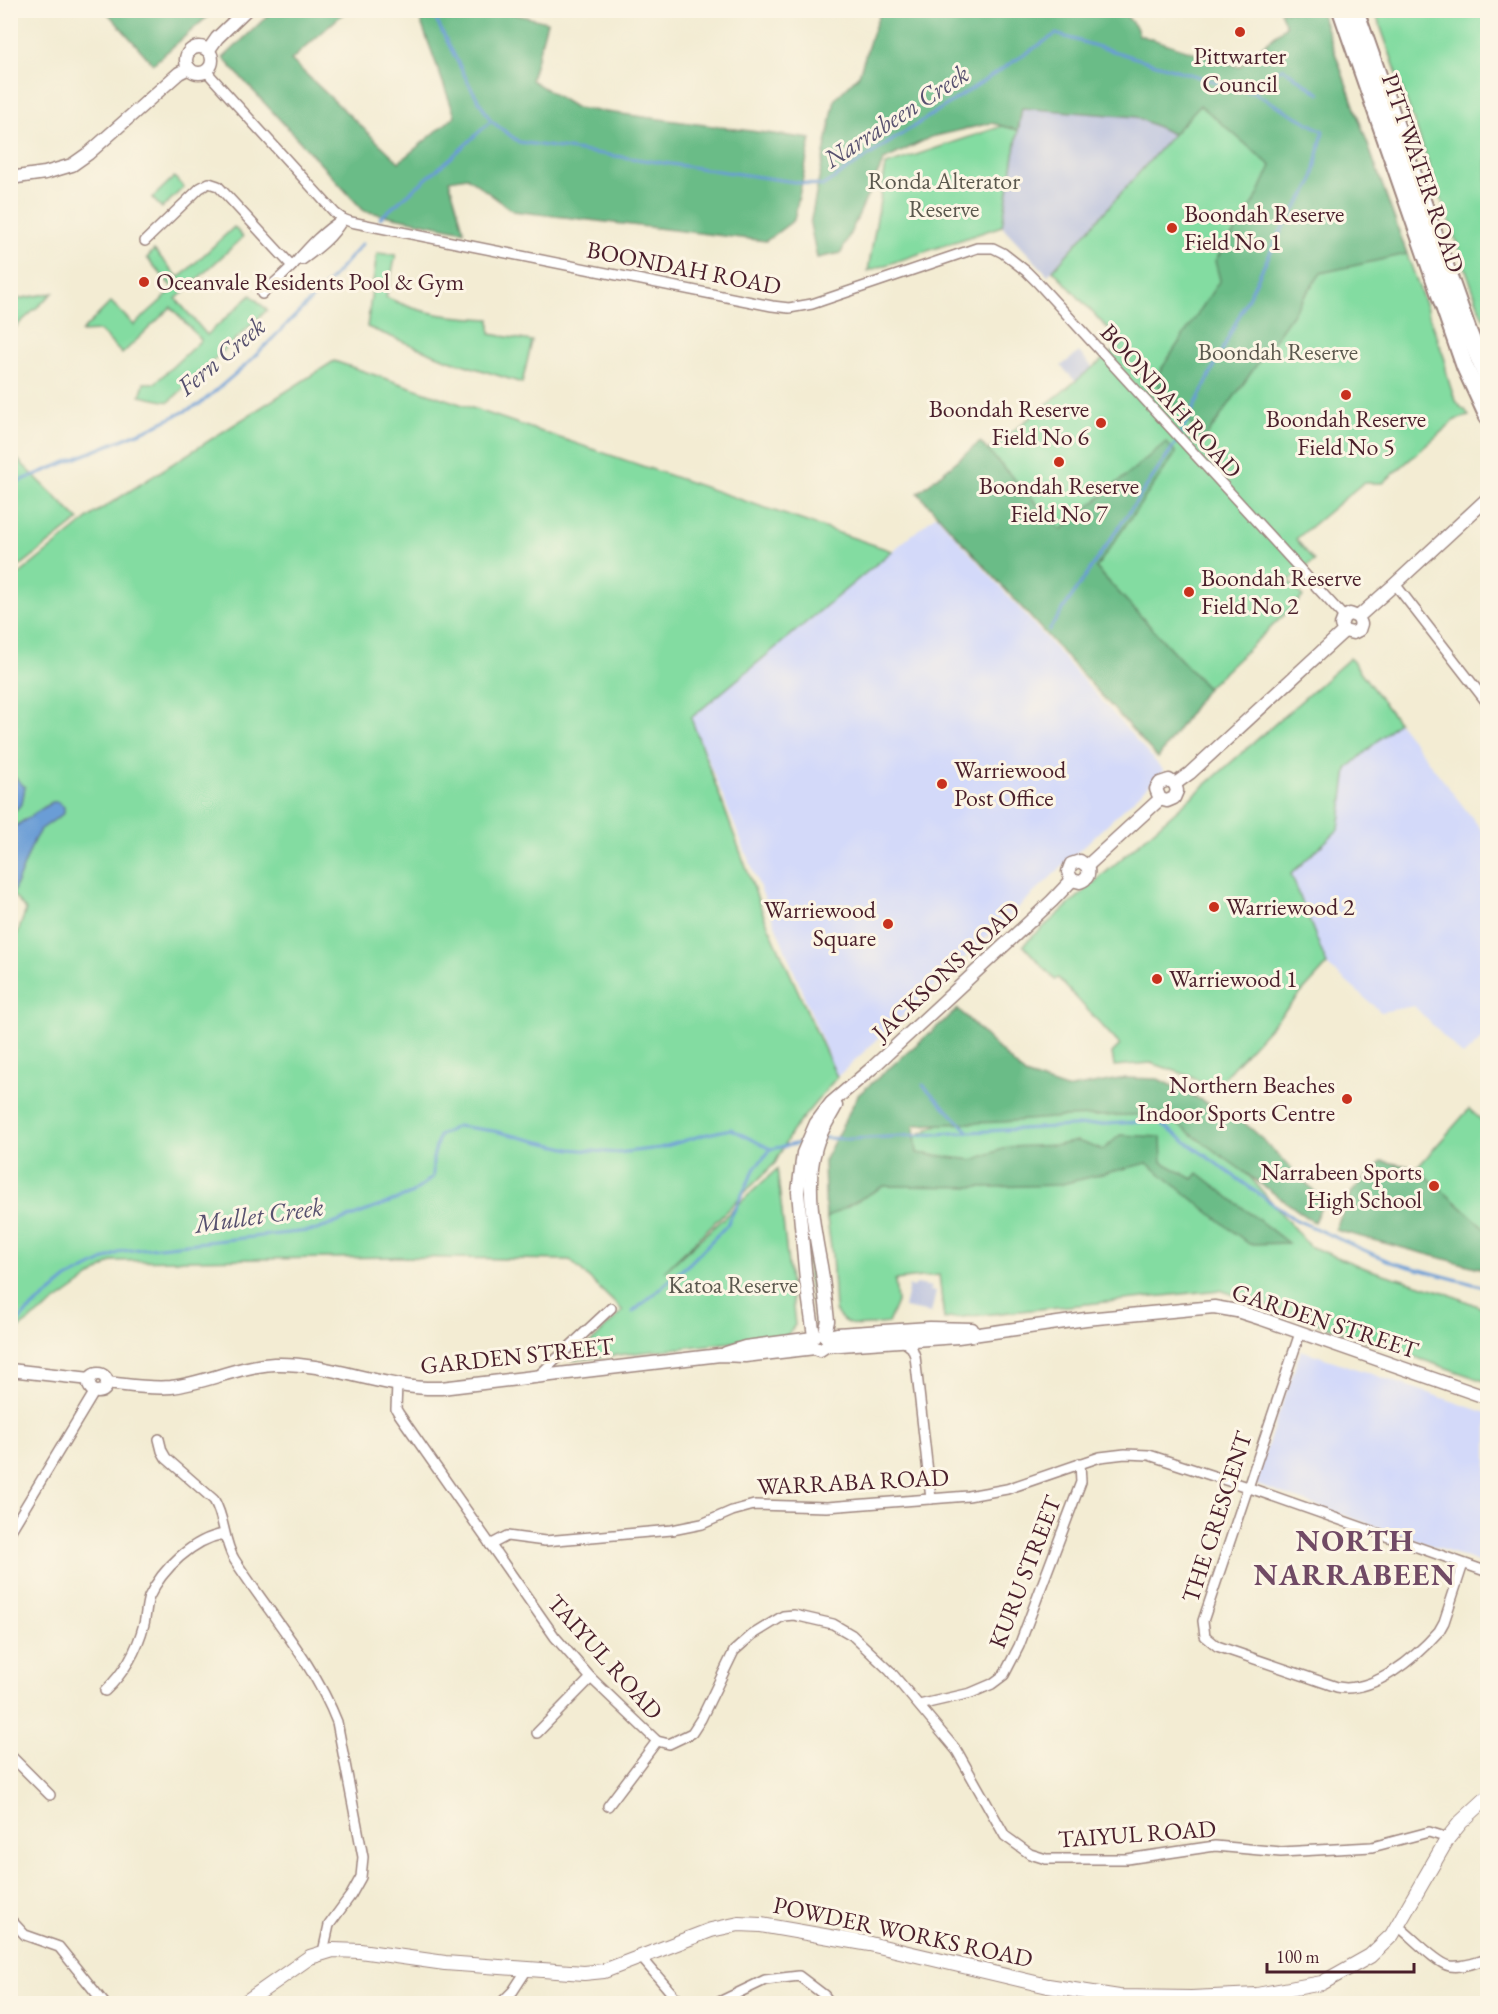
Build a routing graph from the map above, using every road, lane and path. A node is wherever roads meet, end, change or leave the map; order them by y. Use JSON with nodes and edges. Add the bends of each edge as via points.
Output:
{"nodes":[{"id":1,"x":246,"y":10,"type":"edge"},
{"id":2,"x":1341,"y":10,"type":"edge"},
{"id":3,"x":1355,"y":10,"type":"edge"},
{"id":4,"x":208,"y":51,"type":"junction"},
{"id":5,"x":189,"y":68,"type":"junction"},
{"id":6,"x":206,"y":71,"type":"junction"},
{"id":7,"x":10,"y":178,"type":"edge"},
{"id":8,"x":343,"y":219,"type":"junction"},
{"id":9,"x":145,"y":241,"type":"dead end"},
{"id":10,"x":292,"y":266,"type":"junction"},
{"id":11,"x":262,"y":294,"type":"dead end"},
{"id":12,"x":1488,"y":381,"type":"edge"},
{"id":13,"x":1488,"y":417,"type":"edge"},
{"id":14,"x":1488,"y":498,"type":"edge"},
{"id":15,"x":1395,"y":584,"type":"junction"},
{"id":16,"x":1344,"y":617,"type":"junction"},
{"id":17,"x":1358,"y":617,"type":"junction"},
{"id":18,"x":1344,"y":631,"type":"junction"},
{"id":19,"x":1488,"y":704,"type":"edge"},
{"id":20,"x":809,"y":1152,"type":"junction"},
{"id":21,"x":611,"y":1308,"type":"dead end"},
{"id":22,"x":1003,"y":1329,"type":"junction"},
{"id":23,"x":1300,"y":1333,"type":"junction"},
{"id":24,"x":927,"y":1338,"type":"junction"},
{"id":25,"x":822,"y":1339,"type":"junction"},
{"id":26,"x":902,"y":1340,"type":"junction"},
{"id":27,"x":915,"y":1356,"type":"junction"},
{"id":28,"x":10,"y":1370,"type":"edge"},
{"id":29,"x":535,"y":1378,"type":"junction"},
{"id":30,"x":92,"y":1385,"type":"junction"},
{"id":31,"x":397,"y":1385,"type":"junction"},
{"id":32,"x":1488,"y":1398,"type":"edge"},
{"id":33,"x":159,"y":1439,"type":"dead end"},
{"id":34,"x":1080,"y":1463,"type":"junction"},
{"id":35,"x":1247,"y":1487,"type":"junction"},
{"id":36,"x":931,"y":1499,"type":"junction"},
{"id":37,"x":10,"y":1532,"type":"edge"},
{"id":38,"x":224,"y":1534,"type":"junction"},
{"id":39,"x":490,"y":1545,"type":"junction"},
{"id":40,"x":1462,"y":1564,"type":"junction"},
{"id":41,"x":1488,"y":1572,"type":"edge"},
{"id":42,"x":591,"y":1678,"type":"junction"},
{"id":43,"x":105,"y":1691,"type":"dead end"},
{"id":44,"x":919,"y":1705,"type":"junction"},
{"id":45,"x":537,"y":1733,"type":"dead end"},
{"id":46,"x":657,"y":1741,"type":"junction"},
{"id":47,"x":10,"y":1755,"type":"edge"},
{"id":48,"x":50,"y":1795,"type":"dead end"},
{"id":49,"x":1488,"y":1797,"type":"edge"},
{"id":50,"x":608,"y":1806,"type":"dead end"},
{"id":51,"x":1448,"y":1838,"type":"junction"},
{"id":52,"x":10,"y":1919,"type":"edge"},
{"id":53,"x":1398,"y":1926,"type":"junction"},
{"id":54,"x":323,"y":1952,"type":"junction"},
{"id":55,"x":641,"y":1957,"type":"junction"},
{"id":56,"x":1488,"y":1959,"type":"edge"},
{"id":57,"x":528,"y":1968,"type":"junction"},
{"id":58,"x":105,"y":2004,"type":"edge"},
{"id":59,"x":243,"y":2004,"type":"edge"},
{"id":60,"x":500,"y":2004,"type":"edge"},
{"id":61,"x":690,"y":2004,"type":"edge"},
{"id":62,"x":715,"y":2004,"type":"edge"},
{"id":63,"x":831,"y":2004,"type":"edge"}],
"edges":[{"from":1,"to":4,"type":"street"},
{"from":2,"to":13,"type":"highway","name":"PITTWATER ROAD","via":[[1465,367]]},
{"from":3,"to":12,"type":"highway","name":"PITTWATER ROAD"},
{"from":4,"to":5,"type":"street","via":[[201,47],[192,49],[186,60]]},
{"from":4,"to":6,"type":"street","via":[[212,64]]},
{"from":5,"to":6,"type":"street","via":[[199,73]]},
{"from":5,"to":7,"type":"street","via":[[72,165]]},
{"from":6,"to":8,"type":"street"},
{"from":8,"to":10,"type":"street","via":[[329,227]]},
{"from":8,"to":16,"type":"street","name":"BOONDAH ROAD","via":[[789,308],[812,304],[977,248],[993,248],[1026,271]]},
{"from":9,"to":10,"type":"street","via":[[209,183],[219,186]]},
{"from":10,"to":11,"type":"street"},
{"from":14,"to":15,"type":"street"},
{"from":15,"to":17,"type":"street"},
{"from":15,"to":19,"type":"street"},
{"from":16,"to":17,"type":"street"},
{"from":16,"to":18,"type":"street"},
{"from":17,"to":18,"type":"street","via":[[1359,630]]},
{"from":18,"to":20,"type":"street","name":"JACKSONS ROAD","via":[[1190,773],[1175,784],[1169,780],[1160,783],[1156,789],[1160,799],[1087,866],[1089,874],[1084,881],[1072,880],[846,1090],[821,1124],[819,1137]]},
{"from":20,"to":25,"type":"street","name":"JACKSONS ROAD","via":[[828,1321]]},
{"from":20,"to":25,"type":"street","name":"JACKSONS ROAD","via":[[798,1192],[803,1257]]},
{"from":21,"to":29,"type":"street"},
{"from":22,"to":23,"type":"street","name":"GARDEN STREET","via":[[1214,1307],[1245,1313]]},
{"from":22,"to":24,"type":"street","name":"GARDEN STREET"},
{"from":22,"to":25,"type":"street","name":"GARDEN STREET","via":[[930,1328]]},
{"from":23,"to":32,"type":"street","name":"GARDEN STREET"},
{"from":23,"to":35,"type":"street","name":"THE CRESCENT"},
{"from":24,"to":26,"type":"street","name":"GARDEN STREET"},
{"from":24,"to":27,"type":"street"},
{"from":25,"to":26,"type":"street","name":"GARDEN STREET"},
{"from":25,"to":29,"type":"street","name":"GARDEN STREET"},
{"from":26,"to":27,"type":"street"},
{"from":27,"to":36,"type":"street"},
{"from":28,"to":30,"type":"street"},
{"from":29,"to":31,"type":"street","name":"GARDEN STREET","via":[[441,1388]]},
{"from":30,"to":31,"type":"street","name":"GARDEN STREET","via":[[94,1375],[100,1374],[107,1383],[172,1387],[273,1364],[316,1367]]},
{"from":30,"to":37,"type":"street","via":[[46,1474]]},
{"from":31,"to":39,"type":"street","name":"TAIYUL ROAD","via":[[396,1409]]},
{"from":33,"to":38,"type":"street","via":[[166,1458],[214,1500]]},
{"from":34,"to":35,"type":"street","name":"WARRABA ROAD","via":[[1125,1454],[1149,1455]]},
{"from":34,"to":36,"type":"street","name":"WARRABA ROAD","via":[[1007,1489]]},
{"from":34,"to":44,"type":"street","name":"KURU STREET","via":[[1081,1482],[1019,1646],[1004,1675],[971,1693]]},
{"from":35,"to":40,"type":"street","name":"WARRABA ROAD"},
{"from":35,"to":40,"type":"street","name":"THE CRESCENT","via":[[1203,1621],[1205,1636],[1216,1646],[1337,1687],[1355,1688],[1386,1677],[1439,1631]]},
{"from":36,"to":39,"type":"street","name":"WARRABA ROAD","via":[[827,1507],[754,1504],[702,1524],[672,1530],[545,1541],[507,1536]]},
{"from":38,"to":43,"type":"street","via":[[202,1541],[158,1583],[148,1600],[135,1650],[123,1672]]},
{"from":38,"to":54,"type":"street","via":[[234,1559],[308,1668],[337,1722],[363,1857],[357,1885],[329,1925]]},
{"from":39,"to":42,"type":"street","name":"TAIYUL ROAD","via":[[555,1637]]},
{"from":40,"to":41,"type":"street","name":"WARRABA ROAD"},
{"from":42,"to":45,"type":"street"},
{"from":42,"to":46,"type":"street","name":"TAIYUL ROAD"},
{"from":44,"to":46,"type":"street","name":"TAIYUL ROAD","via":[[852,1635],[833,1624],[783,1616],[734,1651],[692,1733],[669,1744]]},
{"from":44,"to":51,"type":"street","name":"TAIYUL ROAD","via":[[957,1751],[1005,1836],[1030,1854],[1046,1859],[1127,1859],[1215,1846],[1281,1852],[1346,1849],[1372,1847],[1429,1832]]},
{"from":46,"to":50,"type":"street"},
{"from":47,"to":48,"type":"street"},
{"from":49,"to":51,"type":"main road","name":"POWDER WORKS ROAD"},
{"from":51,"to":53,"type":"main road","name":"POWDER WORKS ROAD"},
{"from":52,"to":58,"type":"street","via":[[25,1935],[59,1947]]},
{"from":53,"to":55,"type":"main road","name":"POWDER WORKS ROAD","via":[[1371,1956],[1322,1983],[1257,1995],[1202,1998],[1094,1994],[870,1944],[761,1925],[739,1924],[711,1930]]},
{"from":53,"to":56,"type":"street","via":[[1449,1966]]},
{"from":54,"to":57,"type":"main road","name":"POWDER WORKS ROAD","via":[[344,1949],[445,1963]]},
{"from":54,"to":59,"type":"main road","name":"POWDER WORKS ROAD"},
{"from":55,"to":57,"type":"main road","name":"POWDER WORKS ROAD","via":[[604,1971],[584,1973]]},
{"from":55,"to":61,"type":"street","via":[[675,1997]]},
{"from":57,"to":60,"type":"street"},
{"from":62,"to":63,"type":"street","via":[[765,1980],[799,1976]]}]}
